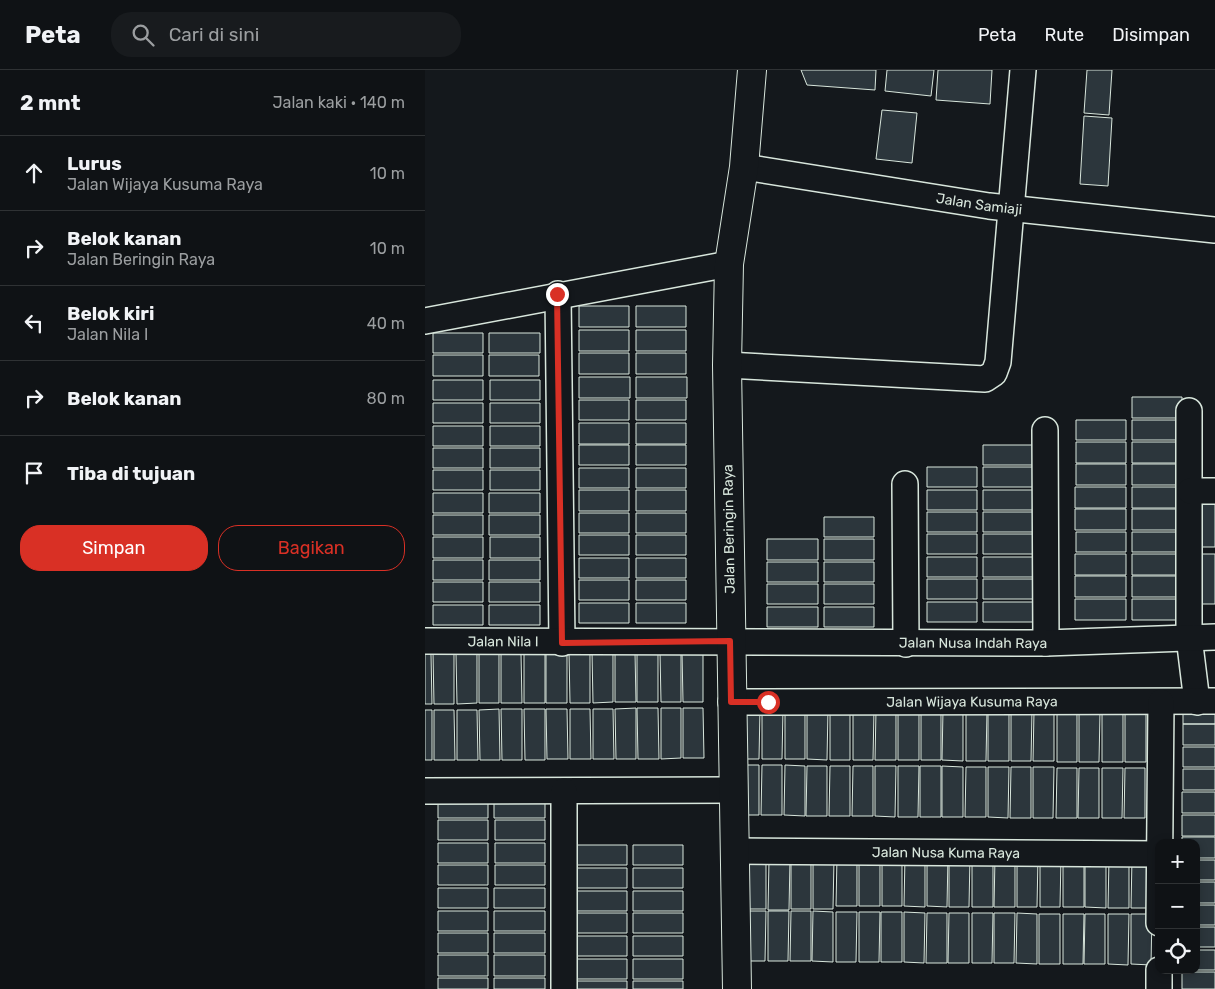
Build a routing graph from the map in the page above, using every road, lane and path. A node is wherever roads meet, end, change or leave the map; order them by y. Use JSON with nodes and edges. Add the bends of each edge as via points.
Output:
{"nodes":[{"id":1,"x":752,"y":70,"type":"edge"},
{"id":2,"x":1023,"y":70,"type":"edge"},
{"id":3,"x":744,"y":167,"type":"junction"},
{"id":4,"x":1011,"y":209,"type":"junction"},
{"id":5,"x":1215,"y":230,"type":"edge"},
{"id":6,"x":729,"y":264,"type":"junction"},
{"id":7,"x":557,"y":294,"type":"junction"},
{"id":8,"x":425,"y":320,"type":"edge"},
{"id":9,"x":727,"y":365,"type":"junction"},
{"id":10,"x":1189,"y":411,"type":"dead end"},
{"id":11,"x":1045,"y":430,"type":"dead end"},
{"id":12,"x":905,"y":484,"type":"dead end"},
{"id":13,"x":1190,"y":491,"type":"junction"},
{"id":14,"x":1215,"y":491,"type":"edge"},
{"id":15,"x":1215,"y":637,"type":"edge"},
{"id":16,"x":425,"y":641,"type":"edge"},
{"id":17,"x":730,"y":641,"type":"junction"},
{"id":18,"x":562,"y":643,"type":"junction"},
{"id":19,"x":1046,"y":643,"type":"junction"},
{"id":20,"x":906,"y":644,"type":"junction"},
{"id":21,"x":1191,"y":652,"type":"junction"},
{"id":22,"x":1206,"y":701,"type":"edge"},
{"id":23,"x":731,"y":702,"type":"junction"},
{"id":24,"x":1161,"y":702,"type":"junction"},
{"id":25,"x":733,"y":790,"type":"junction"},
{"id":26,"x":564,"y":791,"type":"junction"},
{"id":27,"x":425,"y":792,"type":"edge"},
{"id":28,"x":1158,"y":839,"type":"edge"},
{"id":29,"x":735,"y":851,"type":"junction"},
{"id":30,"x":1155,"y":854,"type":"edge"},
{"id":31,"x":1159,"y":974,"type":"edge"},
{"id":32,"x":564,"y":989,"type":"edge"},
{"id":33,"x":737,"y":989,"type":"edge"},
{"id":34,"x":1159,"y":989,"type":"edge"}],
"edges":[{"from":1,"to":3,"type":"street","name":"Jalan Beringin Raya"},
{"from":2,"to":4,"type":"street"},
{"from":3,"to":4,"type":"street","name":"Jalan Samiaji"},
{"from":3,"to":6,"type":"street","name":"Jalan Beringin Raya"},
{"from":4,"to":5,"type":"street","name":"Jalan Samiaji"},
{"from":4,"to":9,"type":"street","via":[[998,362],[994,373],[985,379]]},
{"from":6,"to":7,"type":"street"},
{"from":6,"to":9,"type":"street","name":"Jalan Beringin Raya"},
{"from":7,"to":8,"type":"street"},
{"from":7,"to":18,"type":"street"},
{"from":9,"to":17,"type":"street","name":"Jalan Beringin Raya"},
{"from":10,"to":13,"type":"street"},
{"from":11,"to":19,"type":"street"},
{"from":12,"to":20,"type":"street"},
{"from":13,"to":14,"type":"street"},
{"from":13,"to":21,"type":"street"},
{"from":15,"to":21,"type":"street","name":"Jalan Nusa Indah Raya"},
{"from":16,"to":18,"type":"street","name":"Jalan Nila I"},
{"from":17,"to":18,"type":"street","name":"Jalan Nila I"},
{"from":17,"to":20,"type":"street","name":"Jalan Nusa Indah Raya"},
{"from":17,"to":23,"type":"street","name":"Jalan Beringin Raya"},
{"from":19,"to":20,"type":"street","name":"Jalan Nusa Indah Raya"},
{"from":19,"to":21,"type":"street","name":"Jalan Nusa Indah Raya"},
{"from":21,"to":22,"type":"street"},
{"from":22,"to":24,"type":"street","name":"Jalan Wijaya Kusuma Raya"},
{"from":23,"to":24,"type":"street","name":"Jalan Wijaya Kusuma Raya"},
{"from":23,"to":25,"type":"street","name":"Jalan Beringin Raya"},
{"from":24,"to":28,"type":"street"},
{"from":25,"to":26,"type":"street"},
{"from":25,"to":29,"type":"street","name":"Jalan Beringin Raya"},
{"from":26,"to":27,"type":"street"},
{"from":26,"to":32,"type":"street"},
{"from":29,"to":30,"type":"street","name":"Jalan Nusa Kuma Raya"},
{"from":29,"to":33,"type":"street","name":"Jalan Beringin Raya"},
{"from":31,"to":34,"type":"street"}]}
